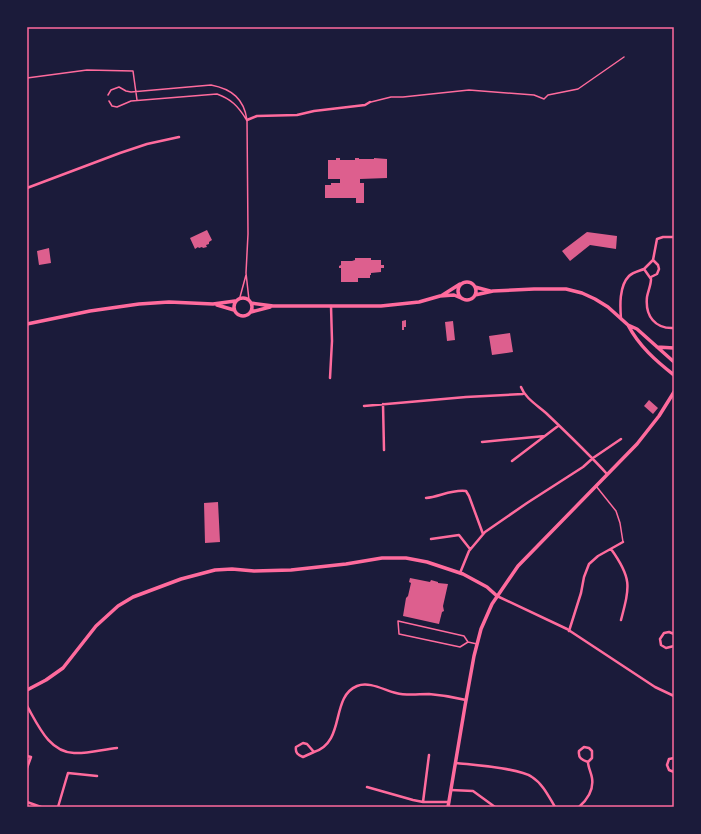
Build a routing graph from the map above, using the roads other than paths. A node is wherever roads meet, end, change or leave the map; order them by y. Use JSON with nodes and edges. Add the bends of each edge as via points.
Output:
{"nodes":[{"id":1,"x":624,"y":57,"type":"dead end"},
{"id":2,"x":27,"y":78,"type":"edge"},
{"id":3,"x":136,"y":91,"type":"junction"},
{"id":4,"x":108,"y":96,"type":"dead end"},
{"id":5,"x":137,"y":100,"type":"junction"},
{"id":6,"x":109,"y":101,"type":"dead end"},
{"id":7,"x":370,"y":102,"type":"joint"},
{"id":8,"x":247,"y":120,"type":"junction"},
{"id":9,"x":179,"y":137,"type":"dead end"},
{"id":10,"x":27,"y":188,"type":"edge"},
{"id":11,"x":674,"y":237,"type":"edge"},
{"id":12,"x":653,"y":260,"type":"junction"},
{"id":13,"x":644,"y":269,"type":"junction"},
{"id":14,"x":246,"y":273,"type":"junction"},
{"id":15,"x":651,"y":277,"type":"junction"},
{"id":16,"x":460,"y":284,"type":"junction"},
{"id":17,"x":475,"y":287,"type":"junction"},
{"id":18,"x":493,"y":291,"type":"junction"},
{"id":19,"x":475,"y":295,"type":"junction"},
{"id":20,"x":440,"y":296,"type":"junction"},
{"id":21,"x":240,"y":298,"type":"junction"},
{"id":22,"x":461,"y":298,"type":"junction"},
{"id":23,"x":235,"y":301,"type":"junction"},
{"id":24,"x":250,"y":301,"type":"junction"},
{"id":25,"x":214,"y":304,"type":"junction"},
{"id":26,"x":273,"y":306,"type":"junction"},
{"id":27,"x":331,"y":306,"type":"junction"},
{"id":28,"x":234,"y":310,"type":"junction"},
{"id":29,"x":250,"y":313,"type":"junction"},
{"id":30,"x":621,"y":319,"type":"junction"},
{"id":31,"x":27,"y":324,"type":"edge"},
{"id":32,"x":628,"y":326,"type":"junction"},
{"id":33,"x":674,"y":328,"type":"edge"},
{"id":34,"x":657,"y":347,"type":"junction"},
{"id":35,"x":674,"y":348,"type":"edge"},
{"id":36,"x":674,"y":362,"type":"edge"},
{"id":37,"x":674,"y":375,"type":"edge"},
{"id":38,"x":330,"y":378,"type":"dead end"},
{"id":39,"x":521,"y":387,"type":"dead end"},
{"id":40,"x":674,"y":392,"type":"edge"},
{"id":41,"x":523,"y":394,"type":"junction"},
{"id":42,"x":383,"y":404,"type":"junction"},
{"id":43,"x":364,"y":406,"type":"dead end"},
{"id":44,"x":558,"y":426,"type":"junction"},
{"id":45,"x":545,"y":436,"type":"junction"},
{"id":46,"x":621,"y":440,"type":"dead end"},
{"id":47,"x":482,"y":442,"type":"dead end"},
{"id":48,"x":384,"y":450,"type":"dead end"},
{"id":49,"x":593,"y":458,"type":"junction"},
{"id":50,"x":512,"y":461,"type":"dead end"},
{"id":51,"x":608,"y":474,"type":"junction"},
{"id":52,"x":596,"y":486,"type":"junction"},
{"id":53,"x":426,"y":498,"type":"dead end"},
{"id":54,"x":483,"y":534,"type":"junction"},
{"id":55,"x":431,"y":539,"type":"dead end"},
{"id":56,"x":623,"y":542,"type":"joint"},
{"id":57,"x":470,"y":549,"type":"junction"},
{"id":58,"x":611,"y":549,"type":"junction"},
{"id":59,"x":459,"y":573,"type":"junction"},
{"id":60,"x":497,"y":596,"type":"junction"},
{"id":61,"x":621,"y":620,"type":"dead end"},
{"id":62,"x":569,"y":631,"type":"junction"},
{"id":63,"x":674,"y":634,"type":"edge"},
{"id":64,"x":468,"y":642,"type":"junction"},
{"id":65,"x":477,"y":644,"type":"junction"},
{"id":66,"x":674,"y":646,"type":"edge"},
{"id":67,"x":27,"y":690,"type":"edge"},
{"id":68,"x":674,"y":696,"type":"edge"},
{"id":69,"x":466,"y":700,"type":"junction"},
{"id":70,"x":27,"y":706,"type":"edge"},
{"id":71,"x":118,"y":748,"type":"dead end"},
{"id":72,"x":314,"y":752,"type":"junction"},
{"id":73,"x":429,"y":755,"type":"dead end"},
{"id":74,"x":27,"y":756,"type":"edge"},
{"id":75,"x":674,"y":758,"type":"edge"},
{"id":76,"x":588,"y":762,"type":"junction"},
{"id":77,"x":456,"y":763,"type":"junction"},
{"id":78,"x":27,"y":768,"type":"edge"},
{"id":79,"x":674,"y":772,"type":"edge"},
{"id":80,"x":96,"y":776,"type":"dead end"},
{"id":81,"x":367,"y":787,"type":"dead end"},
{"id":82,"x":451,"y":790,"type":"junction"},
{"id":83,"x":27,"y":802,"type":"edge"},
{"id":84,"x":423,"y":802,"type":"junction"},
{"id":85,"x":449,"y":802,"type":"junction"},
{"id":86,"x":41,"y":807,"type":"edge"},
{"id":87,"x":58,"y":807,"type":"edge"},
{"id":88,"x":448,"y":807,"type":"edge"},
{"id":89,"x":495,"y":807,"type":"edge"},
{"id":90,"x":555,"y":807,"type":"edge"},
{"id":91,"x":579,"y":807,"type":"edge"}],
"edges":[{"from":1,"to":7,"type":"lane","via":[[578,89],[548,95],[544,99],[534,95],[469,90],[403,98],[391,97]]},
{"from":2,"to":3,"type":"lane","via":[[87,70],[134,71]]},
{"from":3,"to":4,"type":"lane","via":[[115,87]]},
{"from":3,"to":5,"type":"lane"},
{"from":3,"to":8,"type":"lane","via":[[211,85],[220,87],[238,98]]},
{"from":5,"to":6,"type":"lane","via":[[126,102],[118,108],[112,106]]},
{"from":5,"to":8,"type":"lane","via":[[217,94],[234,102]]},
{"from":7,"to":8,"type":"street","via":[[365,105],[297,115],[257,116]]},
{"from":8,"to":14,"type":"lane"},
{"from":9,"to":10,"type":"street","via":[[120,153]]},
{"from":11,"to":12,"type":"street","via":[[657,240]]},
{"from":12,"to":13,"type":"street"},
{"from":12,"to":15,"type":"street","via":[[659,269],[657,274]]},
{"from":13,"to":15,"type":"street"},
{"from":13,"to":30,"type":"street","via":[[631,275],[625,283]]},
{"from":14,"to":21,"type":"lane"},
{"from":14,"to":24,"type":"lane"},
{"from":15,"to":33,"type":"street","via":[[647,299],[649,315],[657,325]]},
{"from":16,"to":17,"type":"street","via":[[469,282]]},
{"from":16,"to":20,"type":"street"},
{"from":16,"to":22,"type":"street","via":[[458,293]]},
{"from":17,"to":18,"type":"street"},
{"from":17,"to":19,"type":"street"},
{"from":18,"to":19,"type":"street"},
{"from":18,"to":30,"type":"street","via":[[537,288],[574,291],[597,300]]},
{"from":19,"to":22,"type":"street","via":[[469,300]]},
{"from":20,"to":22,"type":"street","via":[[454,295]]},
{"from":20,"to":27,"type":"street","via":[[420,302],[394,305]]},
{"from":21,"to":23,"type":"street"},
{"from":21,"to":24,"type":"street","via":[[245,297]]},
{"from":23,"to":25,"type":"street"},
{"from":23,"to":28,"type":"street"},
{"from":24,"to":26,"type":"street"},
{"from":24,"to":29,"type":"street"},
{"from":25,"to":28,"type":"street"},
{"from":25,"to":31,"type":"street","via":[[139,304]]},
{"from":26,"to":27,"type":"street"},
{"from":26,"to":29,"type":"street"},
{"from":27,"to":38,"type":"street"},
{"from":28,"to":29,"type":"street","via":[[242,316]]},
{"from":30,"to":32,"type":"street"},
{"from":32,"to":34,"type":"street","via":[[637,329]]},
{"from":32,"to":37,"type":"street","via":[[650,355]]},
{"from":34,"to":35,"type":"street"},
{"from":34,"to":36,"type":"street"},
{"from":39,"to":41,"type":"street"},
{"from":40,"to":51,"type":"street","via":[[640,440]]},
{"from":41,"to":42,"type":"street"},
{"from":41,"to":44,"type":"street"},
{"from":42,"to":43,"type":"street"},
{"from":42,"to":48,"type":"street"},
{"from":44,"to":45,"type":"street"},
{"from":44,"to":49,"type":"street"},
{"from":45,"to":47,"type":"street"},
{"from":45,"to":50,"type":"street"},
{"from":46,"to":49,"type":"street"},
{"from":49,"to":51,"type":"street"},
{"from":49,"to":54,"type":"street"},
{"from":51,"to":52,"type":"street"},
{"from":52,"to":56,"type":"lane","via":[[616,511]]},
{"from":52,"to":60,"type":"street","via":[[518,566]]},
{"from":53,"to":54,"type":"street","via":[[435,498],[454,491],[466,491]]},
{"from":54,"to":57,"type":"street"},
{"from":55,"to":57,"type":"street","via":[[458,535]]},
{"from":56,"to":58,"type":"street"},
{"from":57,"to":59,"type":"street"},
{"from":58,"to":61,"type":"street","via":[[624,568],[628,580],[627,600]]},
{"from":58,"to":62,"type":"street","via":[[589,564]]},
{"from":59,"to":60,"type":"street","via":[[487,587]]},
{"from":59,"to":67,"type":"street","via":[[402,557],[286,570],[254,572],[219,569],[194,575],[133,597],[118,606],[96,626],[63,668]]},
{"from":60,"to":62,"type":"street"},
{"from":60,"to":65,"type":"street"},
{"from":62,"to":68,"type":"street","via":[[655,687]]},
{"from":63,"to":66,"type":"street","via":[[667,632],[662,634],[660,639],[666,648]]},
{"from":64,"to":64,"type":"lane","via":[[464,636],[398,621],[399,634],[460,647]]},
{"from":64,"to":65,"type":"lane"},
{"from":65,"to":69,"type":"street"},
{"from":69,"to":72,"type":"street","via":[[436,695],[404,694],[370,685],[358,685],[348,692],[344,700],[331,740]]},
{"from":69,"to":77,"type":"street"},
{"from":70,"to":71,"type":"street","via":[[46,738],[56,748],[75,754]]},
{"from":72,"to":72,"type":"street","via":[[302,742],[296,747],[298,754],[303,757]]},
{"from":73,"to":84,"type":"street"},
{"from":74,"to":78,"type":"street","via":[[31,757]]},
{"from":75,"to":79,"type":"street","via":[[666,765],[668,770]]},
{"from":76,"to":76,"type":"street","via":[[592,751],[584,747],[579,751],[579,755]]},
{"from":76,"to":91,"type":"street","via":[[592,777],[591,791]]},
{"from":77,"to":82,"type":"street"},
{"from":77,"to":90,"type":"street","via":[[527,775],[535,779]]},
{"from":80,"to":87,"type":"street","via":[[68,773]]},
{"from":81,"to":84,"type":"street"},
{"from":82,"to":85,"type":"street"},
{"from":82,"to":89,"type":"street","via":[[473,791]]},
{"from":83,"to":86,"type":"street"},
{"from":84,"to":85,"type":"street"},
{"from":85,"to":88,"type":"street"}]}
